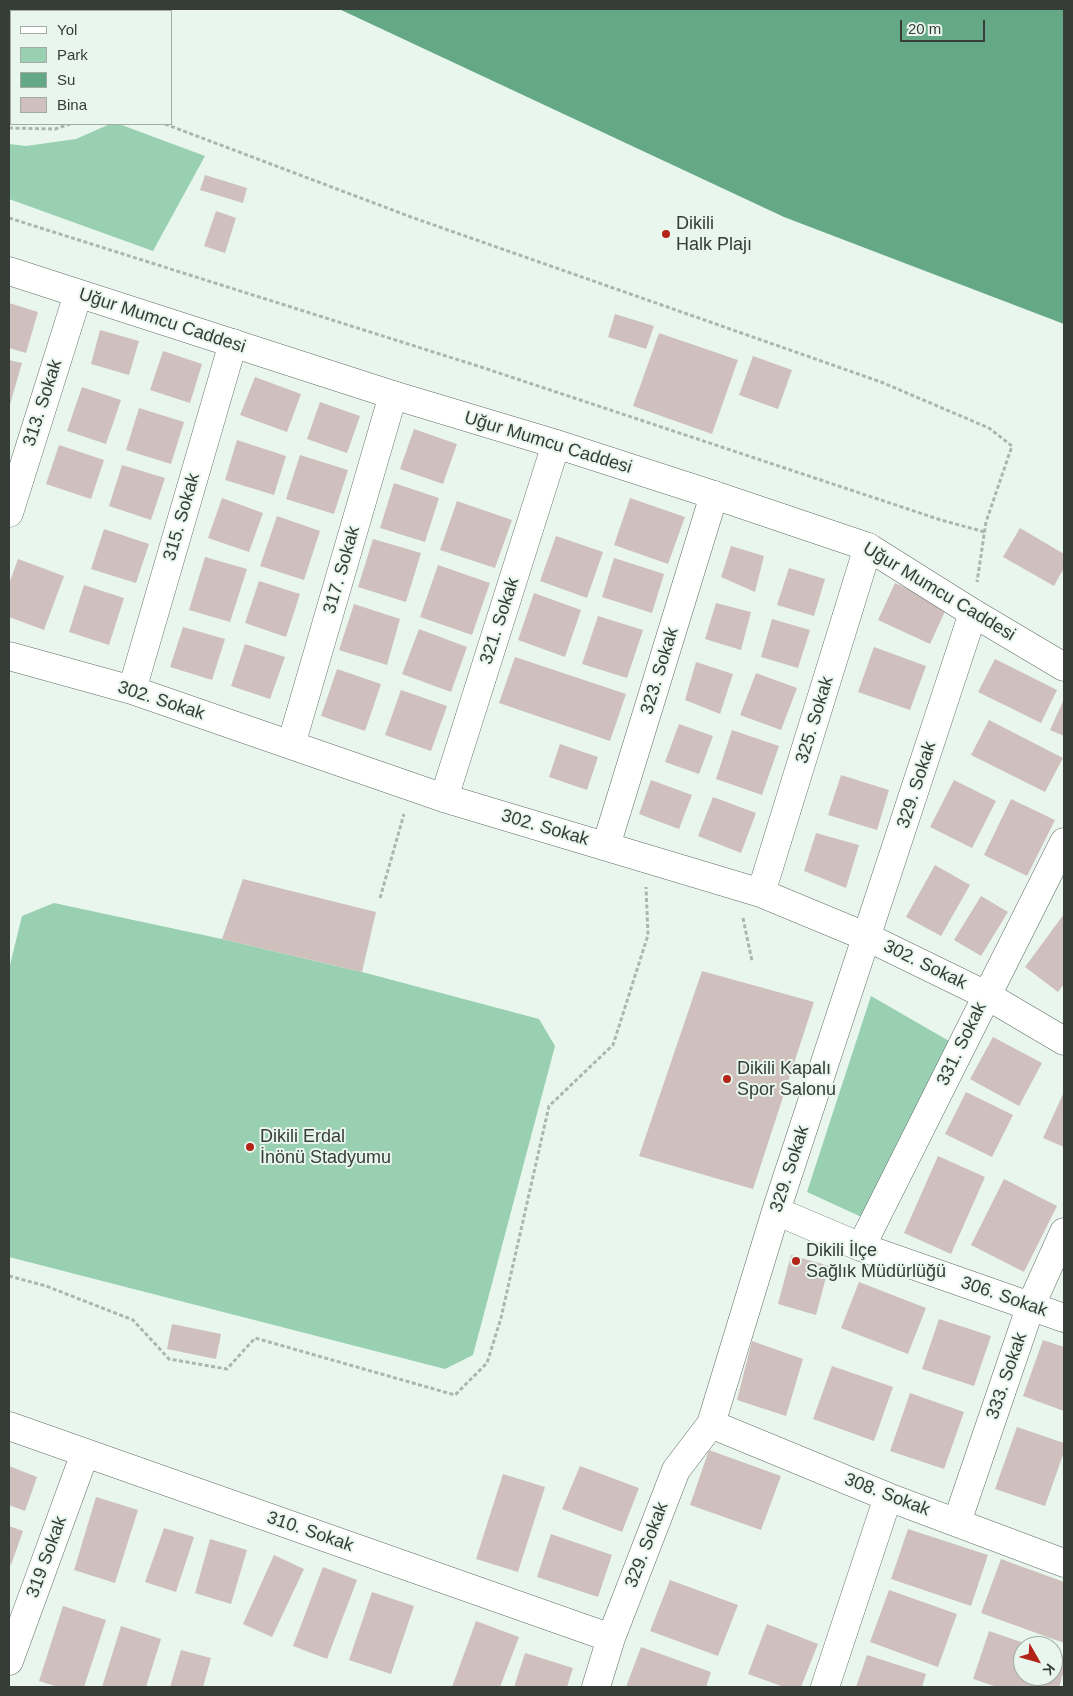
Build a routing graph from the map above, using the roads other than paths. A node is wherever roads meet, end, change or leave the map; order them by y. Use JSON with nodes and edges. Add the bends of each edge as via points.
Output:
{"nodes":[{"id":1,"x":9,"y":271,"type":"edge"},
{"id":2,"x":78,"y":294,"type":"junction"},
{"id":3,"x":233,"y":343,"type":"junction"},
{"id":4,"x":393,"y":395,"type":"junction"},
{"id":5,"x":556,"y":444,"type":"junction"},
{"id":6,"x":714,"y":495,"type":"junction"},
{"id":7,"x":9,"y":513,"type":"edge"},
{"id":8,"x":868,"y":548,"type":"junction"},
{"id":9,"x":973,"y":613,"type":"junction"},
{"id":10,"x":9,"y":656,"type":"edge"},
{"id":11,"x":1064,"y":666,"type":"edge"},
{"id":12,"x":132,"y":690,"type":"junction"},
{"id":13,"x":291,"y":745,"type":"junction"},
{"id":14,"x":444,"y":798,"type":"junction"},
{"id":15,"x":1064,"y":842,"type":"edge"},
{"id":16,"x":606,"y":846,"type":"junction"},
{"id":17,"x":749,"y":889,"type":"junction"},
{"id":18,"x":867,"y":936,"type":"junction"},
{"id":19,"x":986,"y":995,"type":"junction"},
{"id":20,"x":1064,"y":1041,"type":"edge"},
{"id":21,"x":776,"y":1211,"type":"junction"},
{"id":22,"x":1064,"y":1232,"type":"edge"},
{"id":23,"x":861,"y":1247,"type":"junction"},
{"id":24,"x":1031,"y":1305,"type":"junction"},
{"id":25,"x":1064,"y":1318,"type":"edge"},
{"id":26,"x":710,"y":1424,"type":"junction"},
{"id":27,"x":9,"y":1426,"type":"edge"},
{"id":28,"x":85,"y":1453,"type":"junction"},
{"id":29,"x":888,"y":1496,"type":"junction"},
{"id":30,"x":957,"y":1522,"type":"junction"},
{"id":31,"x":1064,"y":1563,"type":"edge"},
{"id":32,"x":612,"y":1638,"type":"junction"},
{"id":33,"x":9,"y":1661,"type":"edge"},
{"id":34,"x":596,"y":1687,"type":"edge"},
{"id":35,"x":825,"y":1687,"type":"edge"}],
"edges":[{"from":1,"to":2,"type":"street","name":"Uğur Mumcu Caddesi"},
{"from":2,"to":3,"type":"street","name":"Uğur Mumcu Caddesi"},
{"from":2,"to":7,"type":"street","name":"313. Sokak"},
{"from":3,"to":4,"type":"street","name":"Uğur Mumcu Caddesi"},
{"from":3,"to":12,"type":"street","name":"315. Sokak"},
{"from":4,"to":5,"type":"street","name":"Uğur Mumcu Caddesi"},
{"from":4,"to":13,"type":"street","name":"317. Sokak"},
{"from":5,"to":6,"type":"street","name":"Uğur Mumcu Caddesi"},
{"from":5,"to":14,"type":"street","name":"321. Sokak"},
{"from":6,"to":8,"type":"street","name":"Uğur Mumcu Caddesi"},
{"from":6,"to":16,"type":"street","name":"323. Sokak"},
{"from":8,"to":9,"type":"street","name":"Uğur Mumcu Caddesi"},
{"from":8,"to":17,"type":"street","name":"325. Sokak"},
{"from":9,"to":11,"type":"street","name":"Uğur Mumcu Caddesi"},
{"from":9,"to":18,"type":"street","name":"329. Sokak"},
{"from":10,"to":12,"type":"street","name":"302. Sokak"},
{"from":12,"to":13,"type":"street","name":"302. Sokak"},
{"from":13,"to":14,"type":"street","name":"302. Sokak"},
{"from":14,"to":16,"type":"street","name":"302. Sokak"},
{"from":15,"to":19,"type":"street","name":"331. Sokak"},
{"from":16,"to":17,"type":"street","name":"302. Sokak"},
{"from":17,"to":18,"type":"street","name":"302. Sokak"},
{"from":18,"to":19,"type":"street","name":"302. Sokak"},
{"from":18,"to":21,"type":"street","name":"329. Sokak"},
{"from":19,"to":20,"type":"street","name":"302. Sokak"},
{"from":19,"to":23,"type":"street","name":"331. Sokak"},
{"from":21,"to":23,"type":"street","name":"306. Sokak"},
{"from":21,"to":26,"type":"street","name":"329. Sokak"},
{"from":22,"to":24,"type":"street","name":"333. Sokak"},
{"from":23,"to":24,"type":"street","name":"306. Sokak"},
{"from":24,"to":25,"type":"street","name":"306. Sokak"},
{"from":24,"to":30,"type":"street","name":"333. Sokak"},
{"from":26,"to":29,"type":"street","name":"308. Sokak"},
{"from":26,"to":32,"type":"street","name":"329. Sokak","via":[[676,1470]]},
{"from":27,"to":28,"type":"street","name":"310. Sokak"},
{"from":28,"to":32,"type":"street","name":"310. Sokak"},
{"from":28,"to":33,"type":"street","name":"319 Sokak"},
{"from":29,"to":30,"type":"street","name":"308. Sokak"},
{"from":29,"to":35,"type":"street"},
{"from":30,"to":31,"type":"street","name":"308. Sokak"},
{"from":32,"to":34,"type":"street","name":"329. Sokak"}]}
